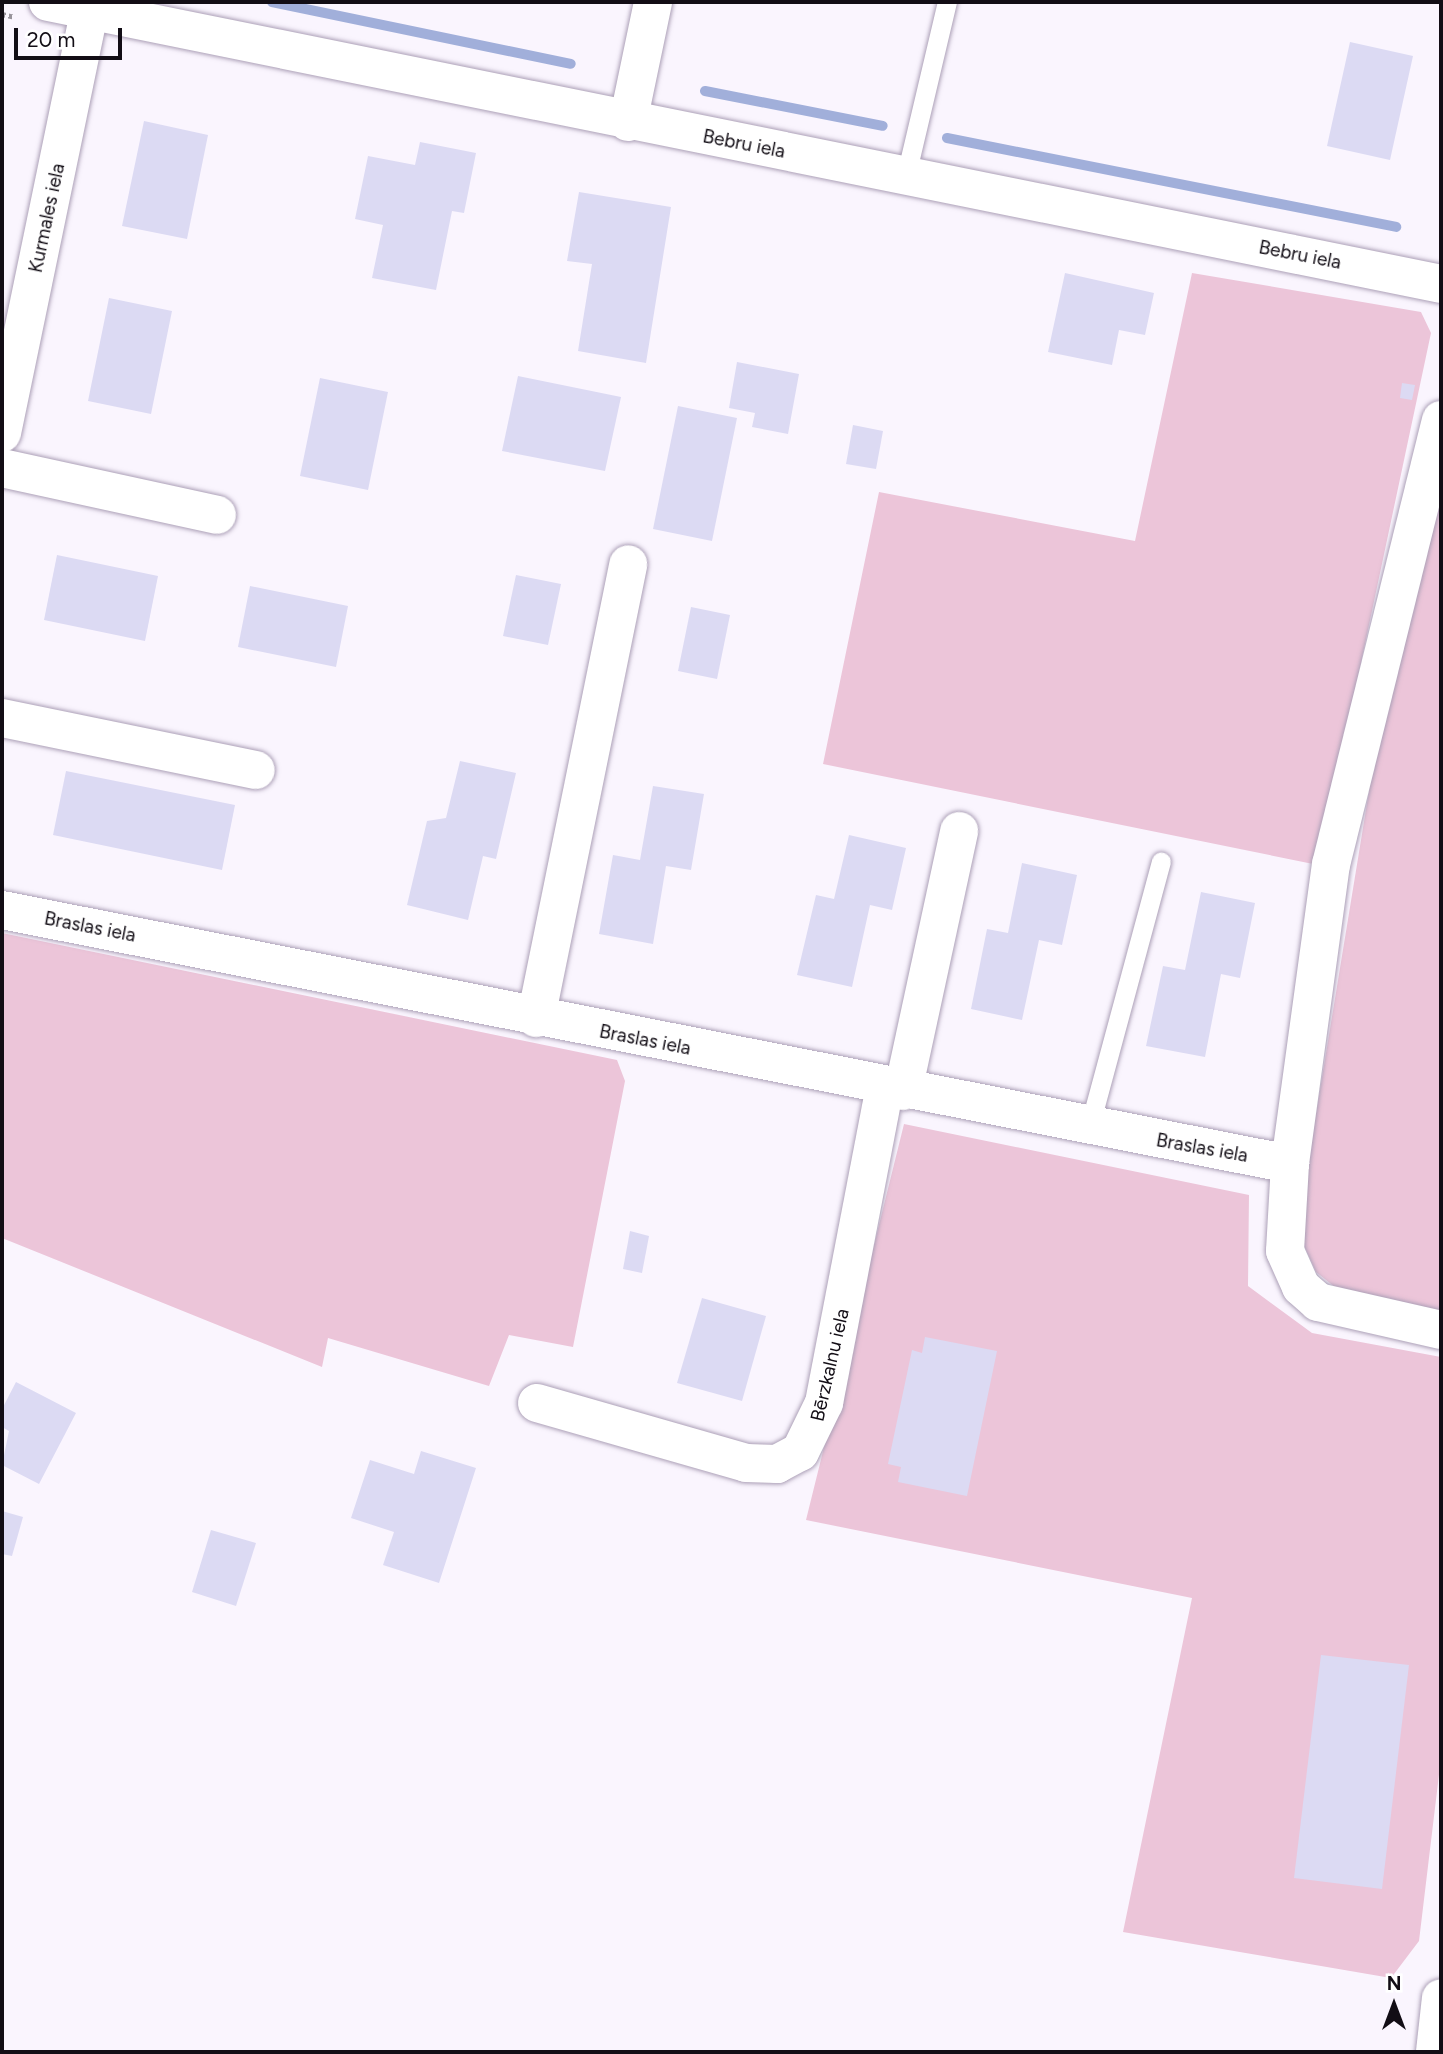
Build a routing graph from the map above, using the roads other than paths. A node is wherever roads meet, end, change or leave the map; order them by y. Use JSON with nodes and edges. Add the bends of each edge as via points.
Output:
{"nodes":[{"id":1,"x":48,"y":2,"type":"edge"},
{"id":2,"x":653,"y":2,"type":"edge"},
{"id":3,"x":947,"y":2,"type":"edge"},
{"id":4,"x":90,"y":6,"type":"edge"},
{"id":5,"x":628,"y":122,"type":"junction"},
{"id":6,"x":906,"y":175,"type":"junction"},
{"id":7,"x":1441,"y":284,"type":"edge"},
{"id":8,"x":1441,"y":419,"type":"edge"},
{"id":9,"x":2,"y":433,"type":"edge"},
{"id":10,"x":2,"y":468,"type":"edge"},
{"id":11,"x":217,"y":515,"type":"dead end"},
{"id":12,"x":628,"y":564,"type":"dead end"},
{"id":13,"x":2,"y":718,"type":"edge"},
{"id":14,"x":256,"y":770,"type":"dead end"},
{"id":15,"x":959,"y":831,"type":"dead end"},
{"id":16,"x":1161,"y":862,"type":"dead end"},
{"id":17,"x":2,"y":909,"type":"edge"},
{"id":18,"x":536,"y":1018,"type":"junction"},
{"id":19,"x":894,"y":1089,"type":"junction"},
{"id":20,"x":1089,"y":1128,"type":"junction"},
{"id":21,"x":1290,"y":1164,"type":"junction"},
{"id":22,"x":1441,"y":1329,"type":"edge"},
{"id":23,"x":537,"y":1403,"type":"dead end"},
{"id":24,"x":1441,"y":1998,"type":"edge"},
{"id":25,"x":1435,"y":2052,"type":"edge"}],
"edges":[{"from":1,"to":4,"type":"street","name":"Bebru iela"},
{"from":2,"to":5,"type":"street"},
{"from":3,"to":6,"type":"lane"},
{"from":4,"to":5,"type":"street","name":"Bebru iela"},
{"from":4,"to":9,"type":"street","name":"Kurmales iela"},
{"from":5,"to":6,"type":"street","name":"Bebru iela"},
{"from":6,"to":7,"type":"street","name":"Bebru iela"},
{"from":8,"to":21,"type":"street","via":[[1331,864]]},
{"from":10,"to":11,"type":"street"},
{"from":12,"to":18,"type":"street"},
{"from":13,"to":14,"type":"street"},
{"from":15,"to":19,"type":"street","name":"Bērzkalnu iela"},
{"from":16,"to":20,"type":"lane"},
{"from":17,"to":18,"type":"street","name":"Braslas iela"},
{"from":18,"to":19,"type":"street","name":"Braslas iela"},
{"from":19,"to":20,"type":"street","name":"Braslas iela"},
{"from":19,"to":23,"type":"street","name":"Bērzkalnu iela","via":[[824,1403],[800,1451],[777,1464],[746,1463]]},
{"from":20,"to":21,"type":"street","name":"Braslas iela"},
{"from":21,"to":22,"type":"street","via":[[1285,1251],[1301,1287],[1339,1310]]},
{"from":24,"to":25,"type":"street"}]}
